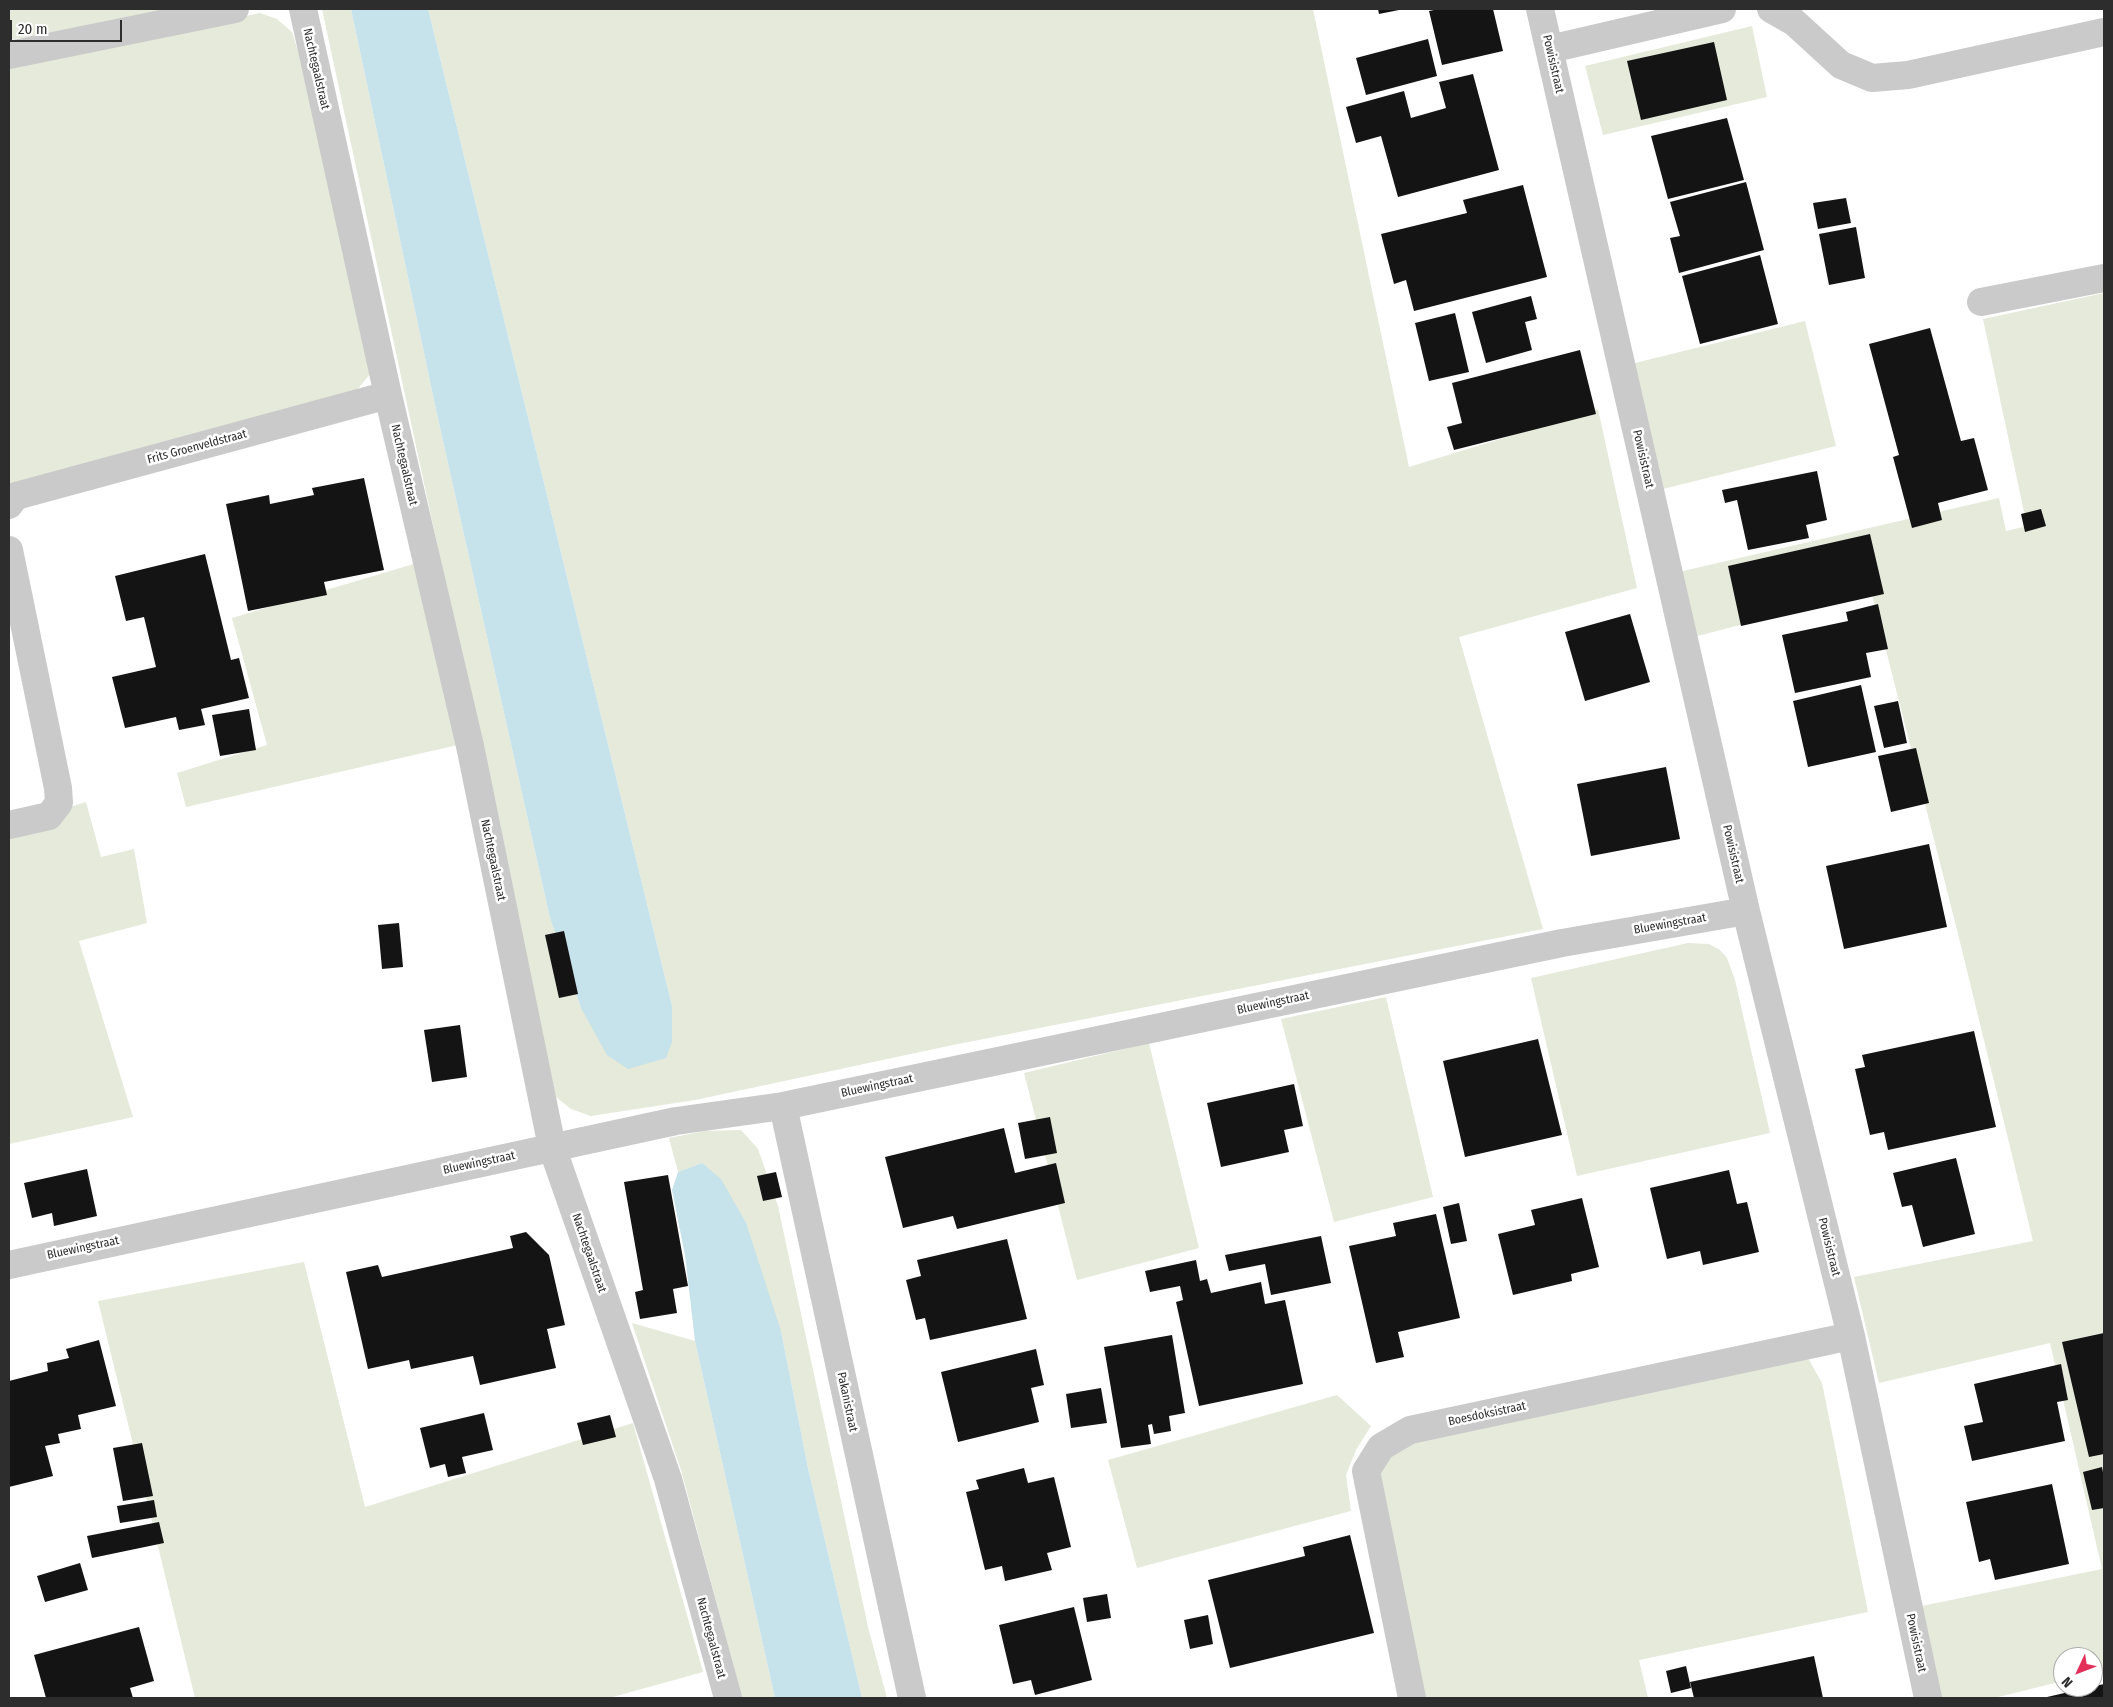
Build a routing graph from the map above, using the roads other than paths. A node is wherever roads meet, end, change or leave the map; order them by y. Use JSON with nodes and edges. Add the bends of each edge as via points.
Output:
{"nodes":[{"id":1,"x":235,"y":9,"type":"edge"},
{"id":2,"x":303,"y":9,"type":"edge"},
{"id":3,"x":1540,"y":9,"type":"edge"},
{"id":4,"x":1722,"y":9,"type":"edge"},
{"id":5,"x":1771,"y":9,"type":"edge"},
{"id":6,"x":2104,"y":32,"type":"edge"},
{"id":7,"x":1550,"y":49,"type":"junction"},
{"id":8,"x":9,"y":55,"type":"edge"},
{"id":9,"x":2104,"y":278,"type":"edge"},
{"id":10,"x":1981,"y":302,"type":"dead end"},
{"id":11,"x":388,"y":395,"type":"junction"},
{"id":12,"x":9,"y":505,"type":"edge"},
{"id":13,"x":9,"y":550,"type":"edge"},
{"id":14,"x":9,"y":825,"type":"edge"},
{"id":15,"x":1746,"y":911,"type":"junction"},
{"id":16,"x":783,"y":1106,"type":"junction"},
{"id":17,"x":552,"y":1147,"type":"junction"},
{"id":18,"x":9,"y":1265,"type":"edge"},
{"id":19,"x":1851,"y":1336,"type":"junction"},
{"id":20,"x":728,"y":1698,"type":"edge"},
{"id":21,"x":912,"y":1698,"type":"edge"},
{"id":22,"x":1412,"y":1698,"type":"edge"},
{"id":23,"x":1928,"y":1698,"type":"edge"}],
"edges":[{"from":1,"to":8,"type":"street"},
{"from":2,"to":11,"type":"street","name":"Nachtegaalstraat"},
{"from":3,"to":7,"type":"street","name":"Powisistraat"},
{"from":4,"to":7,"type":"street"},
{"from":5,"to":6,"type":"street","via":[[1794,22],[1841,64],[1872,78],[1908,75]]},
{"from":7,"to":15,"type":"street","name":"Powisistraat"},
{"from":9,"to":10,"type":"street"},
{"from":11,"to":12,"type":"street","name":"Frits Groenveldstraat","via":[[16,496]]},
{"from":11,"to":17,"type":"street","name":"Nachtegaalstraat","via":[[470,746]]},
{"from":13,"to":14,"type":"street","via":[[59,803],[50,816]]},
{"from":15,"to":16,"type":"street","name":"Bluewingstraat","via":[[1562,943]]},
{"from":15,"to":19,"type":"street","name":"Powisistraat"},
{"from":16,"to":17,"type":"street","name":"Bluewingstraat","via":[[676,1121]]},
{"from":16,"to":21,"type":"street","name":"Pakanistraat"},
{"from":17,"to":18,"type":"street","name":"Bluewingstraat"},
{"from":17,"to":20,"type":"street","name":"Nachtegaalstraat","via":[[668,1479]]},
{"from":19,"to":22,"type":"street","name":"Boesdoksistraat","via":[[1410,1430],[1381,1446],[1366,1471]]},
{"from":19,"to":23,"type":"street","name":"Powisistraat"}]}
